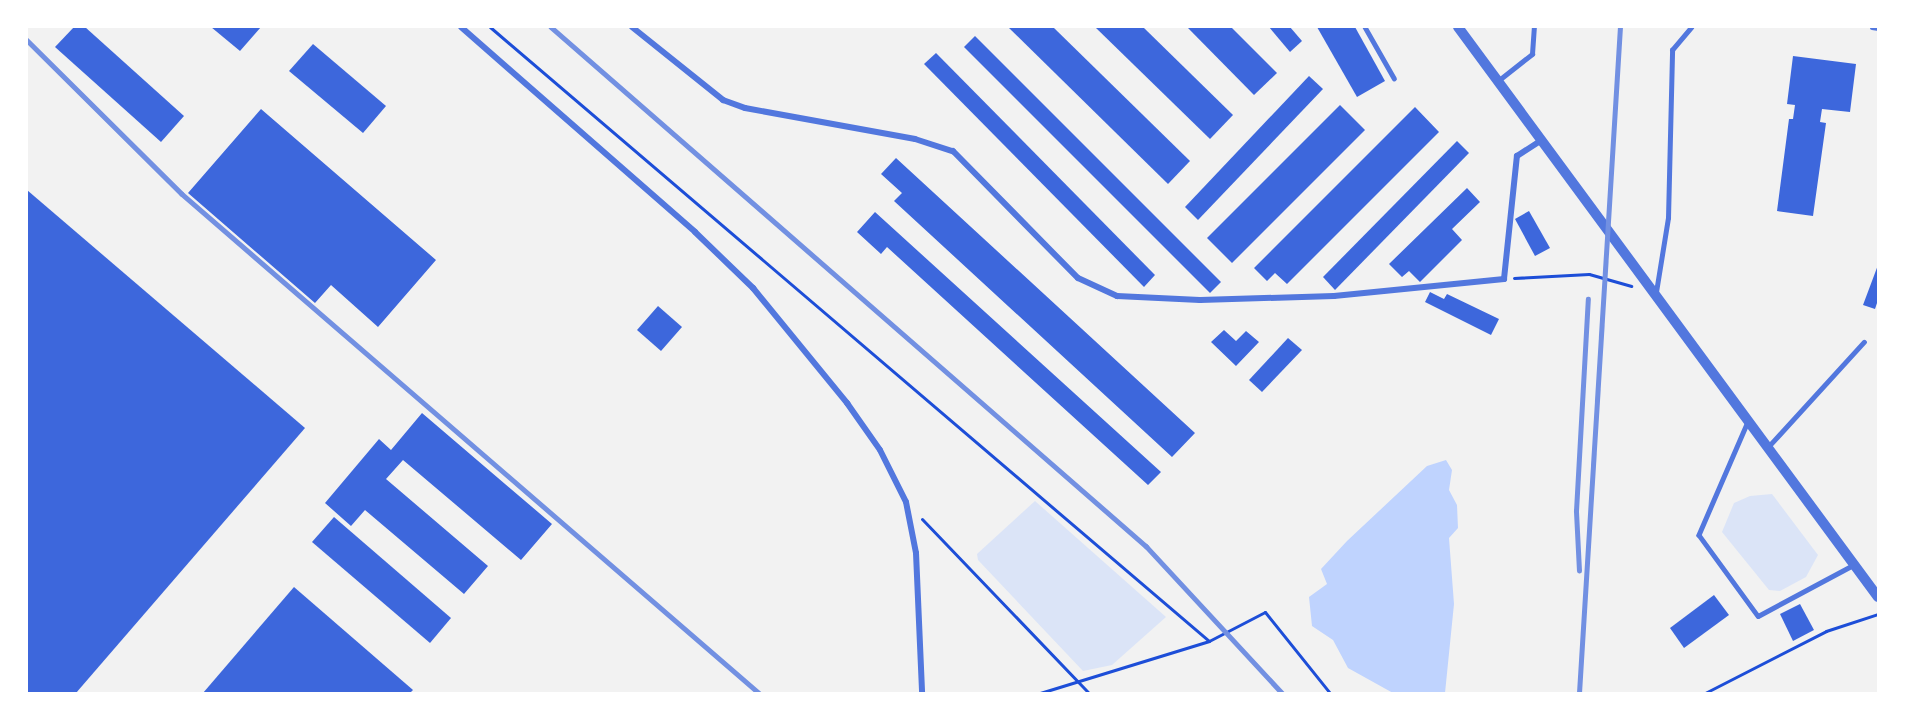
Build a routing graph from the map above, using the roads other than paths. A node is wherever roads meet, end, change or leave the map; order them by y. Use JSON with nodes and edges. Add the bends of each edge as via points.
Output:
{"nodes":[{"id":1,"x":461,"y":27,"type":"edge"},
{"id":2,"x":632,"y":27,"type":"edge"},
{"id":3,"x":1365,"y":27,"type":"edge"},
{"id":4,"x":1458,"y":27,"type":"edge"},
{"id":5,"x":1534,"y":27,"type":"edge"},
{"id":6,"x":1691,"y":27,"type":"edge"},
{"id":7,"x":1872,"y":27,"type":"edge"},
{"id":8,"x":1878,"y":28,"type":"edge"},
{"id":9,"x":1394,"y":78,"type":"dead end"},
{"id":10,"x":1499,"y":80,"type":"junction"},
{"id":11,"x":1544,"y":139,"type":"junction"},
{"id":12,"x":1656,"y":294,"type":"junction"},
{"id":13,"x":1864,"y":342,"type":"dead end"},
{"id":14,"x":1749,"y":421,"type":"junction"},
{"id":15,"x":1767,"y":447,"type":"junction"},
{"id":16,"x":1854,"y":565,"type":"junction"},
{"id":17,"x":1878,"y":597,"type":"edge"},
{"id":18,"x":922,"y":693,"type":"edge"}],
"edges":[{"from":1,"to":18,"type":"street","via":[[695,232],[753,288],[847,403],[880,450],[906,502],[916,553]]},
{"from":2,"to":11,"type":"street","via":[[723,100],[745,108],[915,139],[953,151],[1078,278],[1098,291],[1117,296],[1200,300],[1334,296],[1504,279],[1517,156]]},
{"from":3,"to":9,"type":"lane"},
{"from":4,"to":10,"type":"street"},
{"from":5,"to":10,"type":"lane","via":[[1532,54]]},
{"from":6,"to":12,"type":"lane","via":[[1672,50],[1668,218]]},
{"from":7,"to":8,"type":"lane"},
{"from":10,"to":11,"type":"street"},
{"from":11,"to":12,"type":"street"},
{"from":12,"to":14,"type":"street"},
{"from":13,"to":15,"type":"lane"},
{"from":14,"to":15,"type":"street"},
{"from":14,"to":16,"type":"lane","via":[[1698,535],[1758,616]]},
{"from":15,"to":16,"type":"street"},
{"from":16,"to":17,"type":"street"}]}
